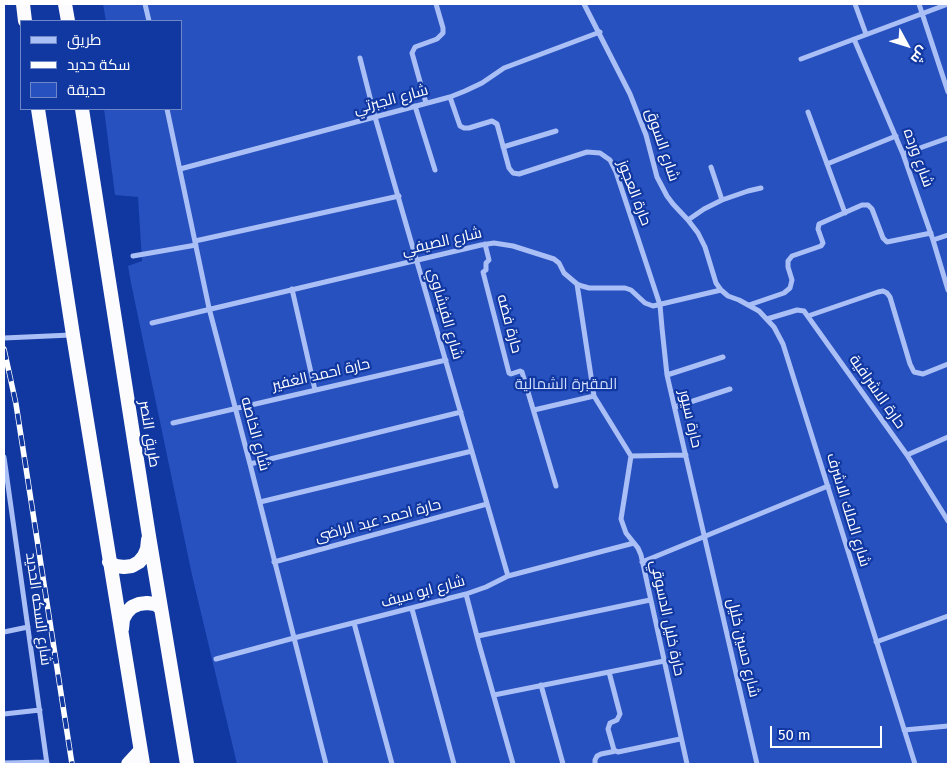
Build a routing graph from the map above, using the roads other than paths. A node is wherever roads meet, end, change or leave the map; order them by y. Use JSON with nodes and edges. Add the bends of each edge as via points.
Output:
{"nodes":[{"id":1,"x":23,"y":4,"type":"edge"},
{"id":2,"x":65,"y":4,"type":"edge"},
{"id":3,"x":146,"y":4,"type":"edge"},
{"id":4,"x":436,"y":4,"type":"edge"},
{"id":5,"x":584,"y":4,"type":"edge"},
{"id":6,"x":855,"y":4,"type":"edge"},
{"id":7,"x":919,"y":4,"type":"edge"},
{"id":8,"x":948,"y":4,"type":"edge"},
{"id":9,"x":922,"y":14,"type":"junction"},
{"id":10,"x":25,"y":20,"type":"edge"},
{"id":11,"x":68,"y":20,"type":"edge"},
{"id":12,"x":149,"y":20,"type":"edge"},
{"id":13,"x":600,"y":32,"type":"junction"},
{"id":14,"x":866,"y":34,"type":"junction"},
{"id":15,"x":854,"y":38,"type":"junction"},
{"id":16,"x":360,"y":58,"type":"dead end"},
{"id":17,"x":802,"y":58,"type":"dead end"},
{"id":18,"x":948,"y":92,"type":"edge"},
{"id":19,"x":450,"y":97,"type":"junction"},
{"id":20,"x":426,"y":103,"type":"junction"},
{"id":21,"x":415,"y":106,"type":"junction"},
{"id":22,"x":38,"y":110,"type":"edge"},
{"id":23,"x":82,"y":110,"type":"edge"},
{"id":24,"x":167,"y":110,"type":"edge"},
{"id":25,"x":808,"y":112,"type":"dead end"},
{"id":26,"x":375,"y":116,"type":"junction"},
{"id":27,"x":556,"y":131,"type":"dead end"},
{"id":28,"x":896,"y":136,"type":"junction"},
{"id":29,"x":948,"y":138,"type":"edge"},
{"id":30,"x":503,"y":147,"type":"junction"},
{"id":31,"x":903,"y":154,"type":"junction"},
{"id":32,"x":827,"y":164,"type":"junction"},
{"id":33,"x":712,"y":166,"type":"dead end"},
{"id":34,"x":180,"y":170,"type":"junction"},
{"id":35,"x":435,"y":170,"type":"dead end"},
{"id":36,"x":761,"y":188,"type":"dead end"},
{"id":37,"x":398,"y":196,"type":"junction"},
{"id":38,"x":722,"y":200,"type":"junction"},
{"id":39,"x":845,"y":213,"type":"junction"},
{"id":40,"x":688,"y":220,"type":"junction"},
{"id":41,"x":931,"y":233,"type":"junction"},
{"id":42,"x":948,"y":235,"type":"edge"},
{"id":43,"x":933,"y":240,"type":"junction"},
{"id":44,"x":196,"y":243,"type":"junction"},
{"id":45,"x":486,"y":244,"type":"junction"},
{"id":46,"x":133,"y":256,"type":"dead end"},
{"id":47,"x":417,"y":260,"type":"junction"},
{"id":48,"x":577,"y":284,"type":"junction"},
{"id":49,"x":292,"y":289,"type":"junction"},
{"id":50,"x":721,"y":290,"type":"junction"},
{"id":51,"x":948,"y":290,"type":"edge"},
{"id":52,"x":660,"y":304,"type":"junction"},
{"id":53,"x":749,"y":305,"type":"junction"},
{"id":54,"x":209,"y":308,"type":"junction"},
{"id":55,"x":808,"y":316,"type":"junction"},
{"id":56,"x":767,"y":319,"type":"junction"},
{"id":57,"x":152,"y":322,"type":"dead end"},
{"id":58,"x":73,"y":335,"type":"junction"},
{"id":59,"x":4,"y":338,"type":"edge"},
{"id":60,"x":723,"y":356,"type":"dead end"},
{"id":61,"x":446,"y":360,"type":"junction"},
{"id":62,"x":948,"y":364,"type":"edge"},
{"id":63,"x":668,"y":375,"type":"junction"},
{"id":64,"x":730,"y":389,"type":"dead end"},
{"id":65,"x":315,"y":390,"type":"junction"},
{"id":66,"x":594,"y":396,"type":"junction"},
{"id":67,"x":675,"y":407,"type":"junction"},
{"id":68,"x":235,"y":408,"type":"junction"},
{"id":69,"x":534,"y":410,"type":"junction"},
{"id":70,"x":461,"y":412,"type":"junction"},
{"id":71,"x":173,"y":423,"type":"dead end"},
{"id":72,"x":948,"y":437,"type":"edge"},
{"id":73,"x":472,"y":451,"type":"junction"},
{"id":74,"x":686,"y":455,"type":"junction"},
{"id":75,"x":906,"y":455,"type":"junction"},
{"id":76,"x":631,"y":456,"type":"junction"},
{"id":77,"x":4,"y":457,"type":"edge"},
{"id":78,"x":250,"y":464,"type":"junction"},
{"id":79,"x":556,"y":486,"type":"dead end"},
{"id":80,"x":828,"y":486,"type":"junction"},
{"id":81,"x":260,"y":502,"type":"junction"},
{"id":82,"x":487,"y":504,"type":"junction"},
{"id":83,"x":948,"y":520,"type":"edge"},
{"id":84,"x":149,"y":536,"type":"junction"},
{"id":85,"x":705,"y":537,"type":"junction"},
{"id":86,"x":634,"y":543,"type":"junction"},
{"id":87,"x":109,"y":562,"type":"junction"},
{"id":88,"x":274,"y":562,"type":"junction"},
{"id":89,"x":642,"y":562,"type":"junction"},
{"id":90,"x":508,"y":576,"type":"junction"},
{"id":91,"x":466,"y":594,"type":"junction"},
{"id":92,"x":650,"y":600,"type":"junction"},
{"id":93,"x":161,"y":608,"type":"junction"},
{"id":94,"x":412,"y":609,"type":"junction"},
{"id":95,"x":948,"y":616,"type":"edge"},
{"id":96,"x":354,"y":623,"type":"junction"},
{"id":97,"x":28,"y":627,"type":"junction"},
{"id":98,"x":4,"y":632,"type":"edge"},
{"id":99,"x":122,"y":633,"type":"junction"},
{"id":100,"x":478,"y":636,"type":"junction"},
{"id":101,"x":294,"y":638,"type":"junction"},
{"id":102,"x":876,"y":642,"type":"junction"},
{"id":103,"x":216,"y":659,"type":"dead end"},
{"id":104,"x":664,"y":661,"type":"junction"},
{"id":105,"x":609,"y":672,"type":"junction"},
{"id":106,"x":541,"y":685,"type":"junction"},
{"id":107,"x":494,"y":695,"type":"junction"},
{"id":108,"x":40,"y":710,"type":"junction"},
{"id":109,"x":4,"y":714,"type":"edge"},
{"id":110,"x":948,"y":726,"type":"edge"},
{"id":111,"x":904,"y":730,"type":"junction"},
{"id":112,"x":680,"y":739,"type":"junction"},
{"id":113,"x":616,"y":751,"type":"junction"},
{"id":114,"x":142,"y":758,"type":"edge"},
{"id":115,"x":4,"y":763,"type":"edge"},
{"id":116,"x":47,"y":763,"type":"edge"},
{"id":117,"x":128,"y":764,"type":"edge"},
{"id":118,"x":187,"y":764,"type":"edge"},
{"id":119,"x":326,"y":764,"type":"edge"},
{"id":120,"x":392,"y":764,"type":"edge"},
{"id":121,"x":454,"y":764,"type":"edge"},
{"id":122,"x":513,"y":764,"type":"edge"},
{"id":123,"x":562,"y":764,"type":"edge"},
{"id":124,"x":595,"y":764,"type":"edge"},
{"id":125,"x":687,"y":764,"type":"edge"},
{"id":126,"x":757,"y":764,"type":"edge"},
{"id":127,"x":915,"y":764,"type":"edge"}],
"edges":[{"from":1,"to":10,"type":"highway"},
{"from":2,"to":11,"type":"highway"},
{"from":3,"to":12,"type":"street"},
{"from":4,"to":20,"type":"street","via":[[443,33],[437,39],[413,48],[412,53]]},
{"from":5,"to":13,"type":"street","name":"شارع السوق"},
{"from":6,"to":14,"type":"street"},
{"from":7,"to":9,"type":"street"},
{"from":8,"to":9,"type":"street"},
{"from":9,"to":14,"type":"street"},
{"from":9,"to":18,"type":"street"},
{"from":13,"to":19,"type":"street","name":"شارع الجبرتي","via":[[504,68],[482,83]]},
{"from":13,"to":40,"type":"street","name":"شارع السوق","via":[[636,107],[658,177],[667,196]]},
{"from":14,"to":15,"type":"street"},
{"from":15,"to":17,"type":"street"},
{"from":15,"to":28,"type":"street","name":"شارع ورده"},
{"from":16,"to":26,"type":"street","name":"شارع الفيشاوي"},
{"from":19,"to":20,"type":"street","name":"شارع الجبرتي"},
{"from":19,"to":30,"type":"street","name":"حارة العجوز","via":[[460,126],[469,128],[495,122]]},
{"from":20,"to":21,"type":"street","name":"شارع الجبرتي"},
{"from":21,"to":26,"type":"street","name":"شارع الجبرتي"},
{"from":21,"to":35,"type":"street"},
{"from":22,"to":58,"type":"highway"},
{"from":23,"to":84,"type":"highway","name":"طريق النصر"},
{"from":24,"to":34,"type":"street","name":"شارع الخاصه"},
{"from":25,"to":32,"type":"street"},
{"from":26,"to":34,"type":"street","name":"شارع الجبرتي"},
{"from":26,"to":37,"type":"street","name":"شارع الفيشاوي"},
{"from":27,"to":30,"type":"street"},
{"from":28,"to":31,"type":"street","name":"شارع ورده"},
{"from":28,"to":32,"type":"street"},
{"from":29,"to":31,"type":"street"},
{"from":30,"to":52,"type":"street","name":"حارة العجوز","via":[[509,168],[516,174],[587,152],[600,153],[610,160]]},
{"from":31,"to":41,"type":"street","name":"شارع ورده"},
{"from":32,"to":39,"type":"street"},
{"from":33,"to":38,"type":"street"},
{"from":34,"to":44,"type":"street","name":"شارع الخاصه"},
{"from":36,"to":38,"type":"street"},
{"from":37,"to":44,"type":"street"},
{"from":37,"to":47,"type":"street","name":"شارع الفيشاوي"},
{"from":38,"to":40,"type":"street"},
{"from":39,"to":41,"type":"street","via":[[865,204],[871,206],[887,242]]},
{"from":39,"to":53,"type":"street","via":[[818,225],[822,246],[790,258],[787,264],[792,284],[787,291]]},
{"from":40,"to":50,"type":"street","name":"شارع السوق","via":[[702,240]]},
{"from":41,"to":43,"type":"street","name":"شارع ورده"},
{"from":42,"to":43,"type":"street"},
{"from":43,"to":51,"type":"street","name":"شارع ورده"},
{"from":44,"to":46,"type":"street"},
{"from":44,"to":54,"type":"street","name":"شارع الخاصه"},
{"from":45,"to":47,"type":"street","name":"شارع الصيفي"},
{"from":45,"to":48,"type":"street","name":"شارع الصيفي","via":[[507,244],[554,259],[564,274]]},
{"from":45,"to":69,"type":"street","name":"حارة فضه","via":[[490,260],[482,272],[509,373],[522,372]]},
{"from":47,"to":49,"type":"street","name":"شارع الصيفي"},
{"from":47,"to":61,"type":"street","name":"شارع الفيشاوي"},
{"from":48,"to":52,"type":"street","via":[[589,288],[625,288],[649,305]]},
{"from":48,"to":66,"type":"street"},
{"from":49,"to":54,"type":"street","name":"شارع الصيفي"},
{"from":49,"to":65,"type":"street"},
{"from":50,"to":52,"type":"street"},
{"from":50,"to":53,"type":"street","name":"شارع الملك الاشرف"},
{"from":52,"to":63,"type":"street","name":"حارة سيور"},
{"from":53,"to":56,"type":"street","name":"شارع الملك الاشرف"},
{"from":54,"to":57,"type":"street","name":"شارع الصيفي"},
{"from":54,"to":68,"type":"street","name":"شارع الخاصه"},
{"from":55,"to":56,"type":"street","via":[[799,310]]},
{"from":55,"to":62,"type":"street","via":[[878,292],[887,293],[912,368],[923,374]]},
{"from":55,"to":75,"type":"street","name":"حارة الاشرافية"},
{"from":56,"to":80,"type":"street","name":"شارع الملك الاشرف","via":[[783,344]]},
{"from":58,"to":59,"type":"street"},
{"from":58,"to":87,"type":"highway"},
{"from":60,"to":63,"type":"street"},
{"from":61,"to":65,"type":"street","name":"حارة احمد الغفير"},
{"from":61,"to":70,"type":"street","name":"شارع الفيشاوي"},
{"from":63,"to":67,"type":"street","name":"حارة سيور"},
{"from":64,"to":67,"type":"street"},
{"from":65,"to":68,"type":"street","name":"حارة احمد الغفير"},
{"from":66,"to":69,"type":"street"},
{"from":66,"to":76,"type":"street"},
{"from":67,"to":74,"type":"street","name":"حارة سيور"},
{"from":68,"to":71,"type":"street","name":"حارة احمد الغفير"},
{"from":68,"to":78,"type":"street","name":"شارع الخاصه"},
{"from":69,"to":79,"type":"street","name":"حارة فضه"},
{"from":70,"to":73,"type":"street","name":"شارع الفيشاوي"},
{"from":70,"to":78,"type":"street"},
{"from":72,"to":75,"type":"street"},
{"from":73,"to":81,"type":"street"},
{"from":73,"to":82,"type":"street","name":"شارع الفيشاوي"},
{"from":74,"to":76,"type":"street"},
{"from":74,"to":85,"type":"street","name":"حارة سيور"},
{"from":75,"to":83,"type":"street","name":"حارة الاشرافية"},
{"from":76,"to":86,"type":"street","name":"حارة خليل الدسوقي","via":[[621,518]]},
{"from":77,"to":97,"type":"street","name":"شارع السكه الحديد"},
{"from":78,"to":81,"type":"street","name":"شارع الخاصه"},
{"from":80,"to":85,"type":"street"},
{"from":80,"to":102,"type":"street","name":"شارع الملك الاشرف"},
{"from":81,"to":88,"type":"street","name":"شارع الخاصه"},
{"from":82,"to":88,"type":"street","name":"حارة احمد عبد الراضى"},
{"from":82,"to":90,"type":"street","name":"شارع الفيشاوي"},
{"from":84,"to":87,"type":"highway","via":[[147,549],[139,562],[124,568]]},
{"from":84,"to":93,"type":"highway","name":"طريق النصر"},
{"from":85,"to":89,"type":"street"},
{"from":85,"to":126,"type":"street","name":"شارع حسين خليل"},
{"from":86,"to":89,"type":"street","name":"حارة خليل الدسوقي"},
{"from":86,"to":90,"type":"street","name":"شارع ابو سيف"},
{"from":87,"to":99,"type":"highway"},
{"from":88,"to":101,"type":"street","name":"شارع الخاصه"},
{"from":89,"to":92,"type":"street","name":"حارة خليل الدسوقي"},
{"from":90,"to":91,"type":"street","name":"شارع ابو سيف"},
{"from":91,"to":94,"type":"street","name":"شارع ابو سيف"},
{"from":91,"to":100,"type":"street"},
{"from":92,"to":100,"type":"street"},
{"from":92,"to":104,"type":"street","name":"حارة خليل الدسوقي"},
{"from":93,"to":99,"type":"highway","via":[[147,603],[132,607],[123,619]]},
{"from":93,"to":118,"type":"highway","name":"طريق النصر"},
{"from":94,"to":96,"type":"street","name":"شارع ابو سيف"},
{"from":94,"to":121,"type":"street"},
{"from":95,"to":102,"type":"street"},
{"from":96,"to":101,"type":"street","name":"شارع ابو سيف"},
{"from":96,"to":120,"type":"street"},
{"from":97,"to":98,"type":"street"},
{"from":97,"to":108,"type":"street","name":"شارع السكه الحديد"},
{"from":99,"to":114,"type":"highway"},
{"from":100,"to":107,"type":"street"},
{"from":101,"to":103,"type":"street","name":"شارع ابو سيف"},
{"from":101,"to":119,"type":"street","name":"شارع الخاصه"},
{"from":102,"to":111,"type":"street","name":"شارع الملك الاشرف"},
{"from":104,"to":105,"type":"street"},
{"from":104,"to":112,"type":"street","name":"حارة خليل الدسوقي"},
{"from":105,"to":106,"type":"street"},
{"from":105,"to":113,"type":"street","via":[[620,714],[608,729]]},
{"from":106,"to":107,"type":"street"},
{"from":106,"to":123,"type":"street"},
{"from":107,"to":122,"type":"street"},
{"from":108,"to":109,"type":"street"},
{"from":108,"to":116,"type":"street","name":"شارع السكه الحديد"},
{"from":110,"to":111,"type":"street"},
{"from":111,"to":127,"type":"street","name":"شارع الملك الاشرف"},
{"from":112,"to":113,"type":"street"},
{"from":112,"to":125,"type":"street","name":"حارة خليل الدسوقي"},
{"from":113,"to":124,"type":"street","via":[[597,756]]},
{"from":114,"to":117,"type":"highway"},
{"from":115,"to":116,"type":"street"}]}
